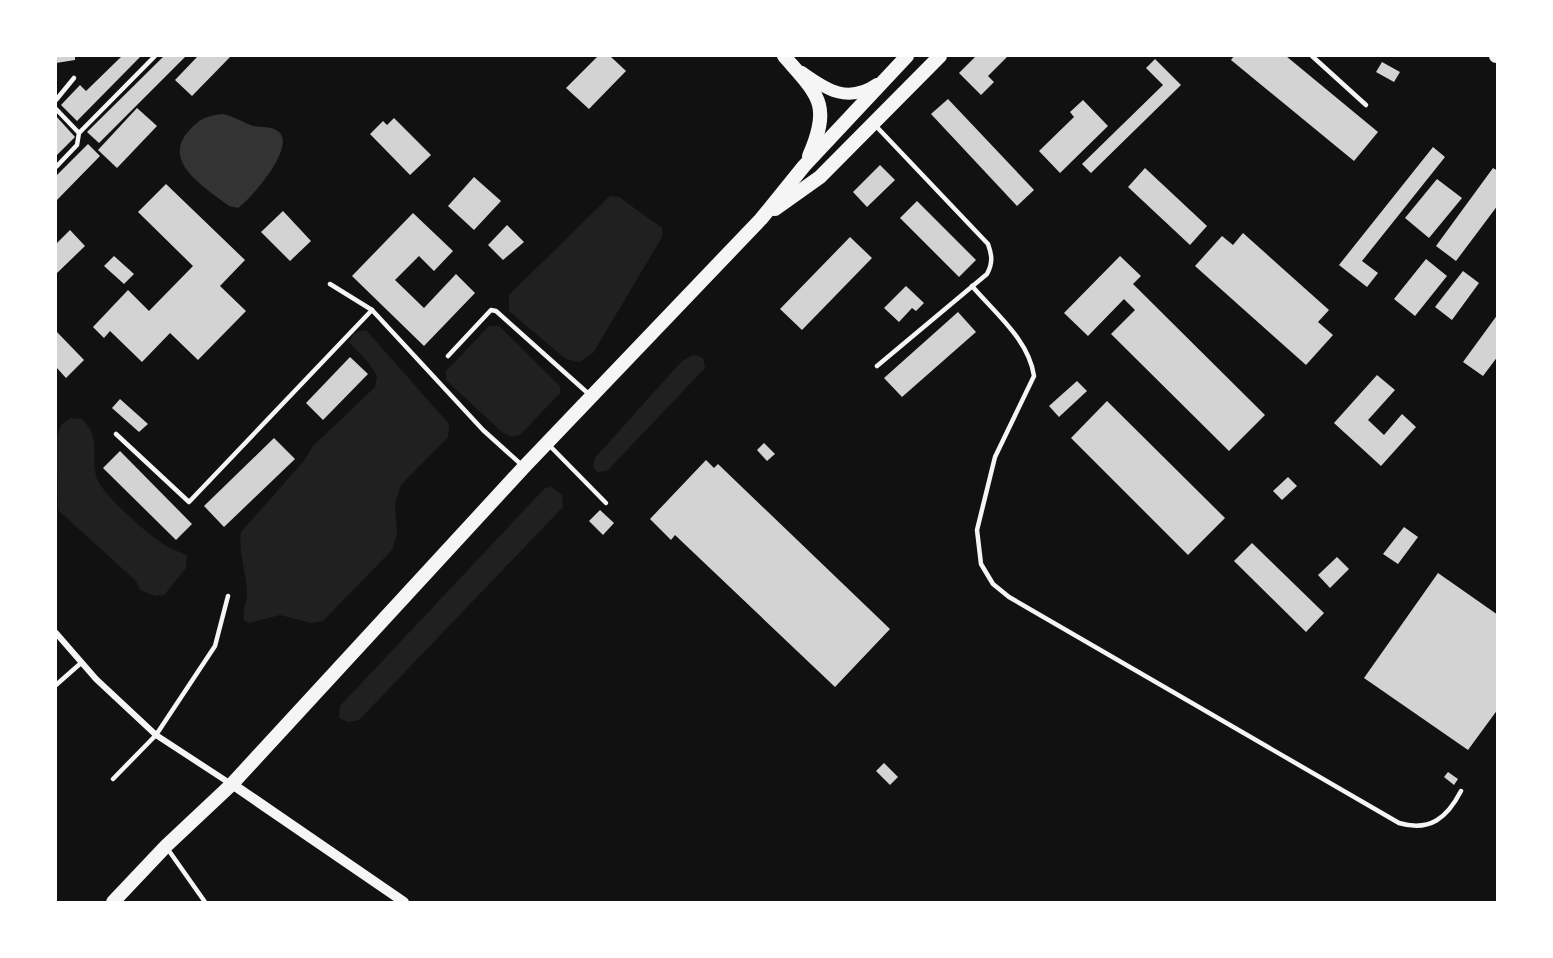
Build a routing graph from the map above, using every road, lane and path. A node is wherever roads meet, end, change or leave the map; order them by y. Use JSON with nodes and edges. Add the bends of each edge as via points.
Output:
{"nodes":[{"id":1,"x":154,"y":56,"type":"edge"},
{"id":2,"x":907,"y":56,"type":"edge"},
{"id":3,"x":940,"y":56,"type":"edge"},
{"id":4,"x":1312,"y":56,"type":"edge"},
{"id":5,"x":788,"y":60,"type":"edge"},
{"id":6,"x":74,"y":78,"type":"dead end"},
{"id":7,"x":886,"y":78,"type":"junction"},
{"id":8,"x":56,"y":100,"type":"edge"},
{"id":9,"x":1366,"y":105,"type":"dead end"},
{"id":10,"x":56,"y":109,"type":"edge"},
{"id":11,"x":874,"y":124,"type":"junction"},
{"id":12,"x":79,"y":133,"type":"junction"},
{"id":13,"x":804,"y":166,"type":"junction"},
{"id":14,"x":56,"y":167,"type":"edge"},
{"id":15,"x":761,"y":219,"type":"junction"},
{"id":16,"x":330,"y":284,"type":"dead end"},
{"id":17,"x":972,"y":286,"type":"junction"},
{"id":18,"x":372,"y":310,"type":"junction"},
{"id":19,"x":448,"y":356,"type":"dead end"},
{"id":20,"x":877,"y":366,"type":"dead end"},
{"id":21,"x":591,"y":396,"type":"junction"},
{"id":22,"x":116,"y":434,"type":"dead end"},
{"id":23,"x":547,"y":443,"type":"junction"},
{"id":24,"x":524,"y":467,"type":"junction"},
{"id":25,"x":606,"y":503,"type":"dead end"},
{"id":26,"x":228,"y":596,"type":"dead end"},
{"id":27,"x":56,"y":633,"type":"edge"},
{"id":28,"x":81,"y":663,"type":"junction"},
{"id":29,"x":56,"y":685,"type":"edge"},
{"id":30,"x":156,"y":735,"type":"junction"},
{"id":31,"x":113,"y":779,"type":"dead end"},
{"id":32,"x":232,"y":784,"type":"junction"},
{"id":33,"x":1461,"y":791,"type":"dead end"},
{"id":34,"x":166,"y":846,"type":"junction"},
{"id":35,"x":113,"y":903,"type":"edge"},
{"id":36,"x":205,"y":903,"type":"edge"},
{"id":37,"x":404,"y":903,"type":"edge"}],
"edges":[{"from":1,"to":12,"type":"lane"},
{"from":2,"to":7,"type":"main road"},
{"from":3,"to":11,"type":"main road"},
{"from":4,"to":9,"type":"lane"},
{"from":5,"to":7,"type":"main road","via":[[828,90],[865,92]]},
{"from":5,"to":13,"type":"main road","via":[[819,101],[822,115]]},
{"from":6,"to":8,"type":"lane"},
{"from":7,"to":13,"type":"main road"},
{"from":10,"to":12,"type":"lane"},
{"from":11,"to":15,"type":"main road","via":[[820,177]]},
{"from":11,"to":17,"type":"lane","via":[[988,244],[991,267]]},
{"from":12,"to":14,"type":"lane","via":[[77,145]]},
{"from":13,"to":15,"type":"main road"},
{"from":15,"to":21,"type":"main road"},
{"from":16,"to":18,"type":"lane"},
{"from":17,"to":20,"type":"lane"},
{"from":17,"to":33,"type":"lane","via":[[1025,346],[1034,376],[995,457],[977,530],[981,564],[993,584],[1009,597],[1399,823],[1415,828],[1430,825]]},
{"from":18,"to":22,"type":"lane","via":[[189,502]]},
{"from":18,"to":24,"type":"lane","via":[[483,430]]},
{"from":19,"to":21,"type":"lane","via":[[491,310],[496,311]]},
{"from":21,"to":23,"type":"main road"},
{"from":23,"to":24,"type":"main road"},
{"from":23,"to":25,"type":"lane"},
{"from":24,"to":32,"type":"main road"},
{"from":26,"to":30,"type":"lane","via":[[215,645]]},
{"from":27,"to":28,"type":"street"},
{"from":28,"to":29,"type":"lane"},
{"from":28,"to":30,"type":"street"},
{"from":30,"to":31,"type":"lane"},
{"from":30,"to":32,"type":"street"},
{"from":32,"to":34,"type":"main road"},
{"from":32,"to":37,"type":"street"},
{"from":34,"to":35,"type":"main road"},
{"from":34,"to":36,"type":"lane"}]}
